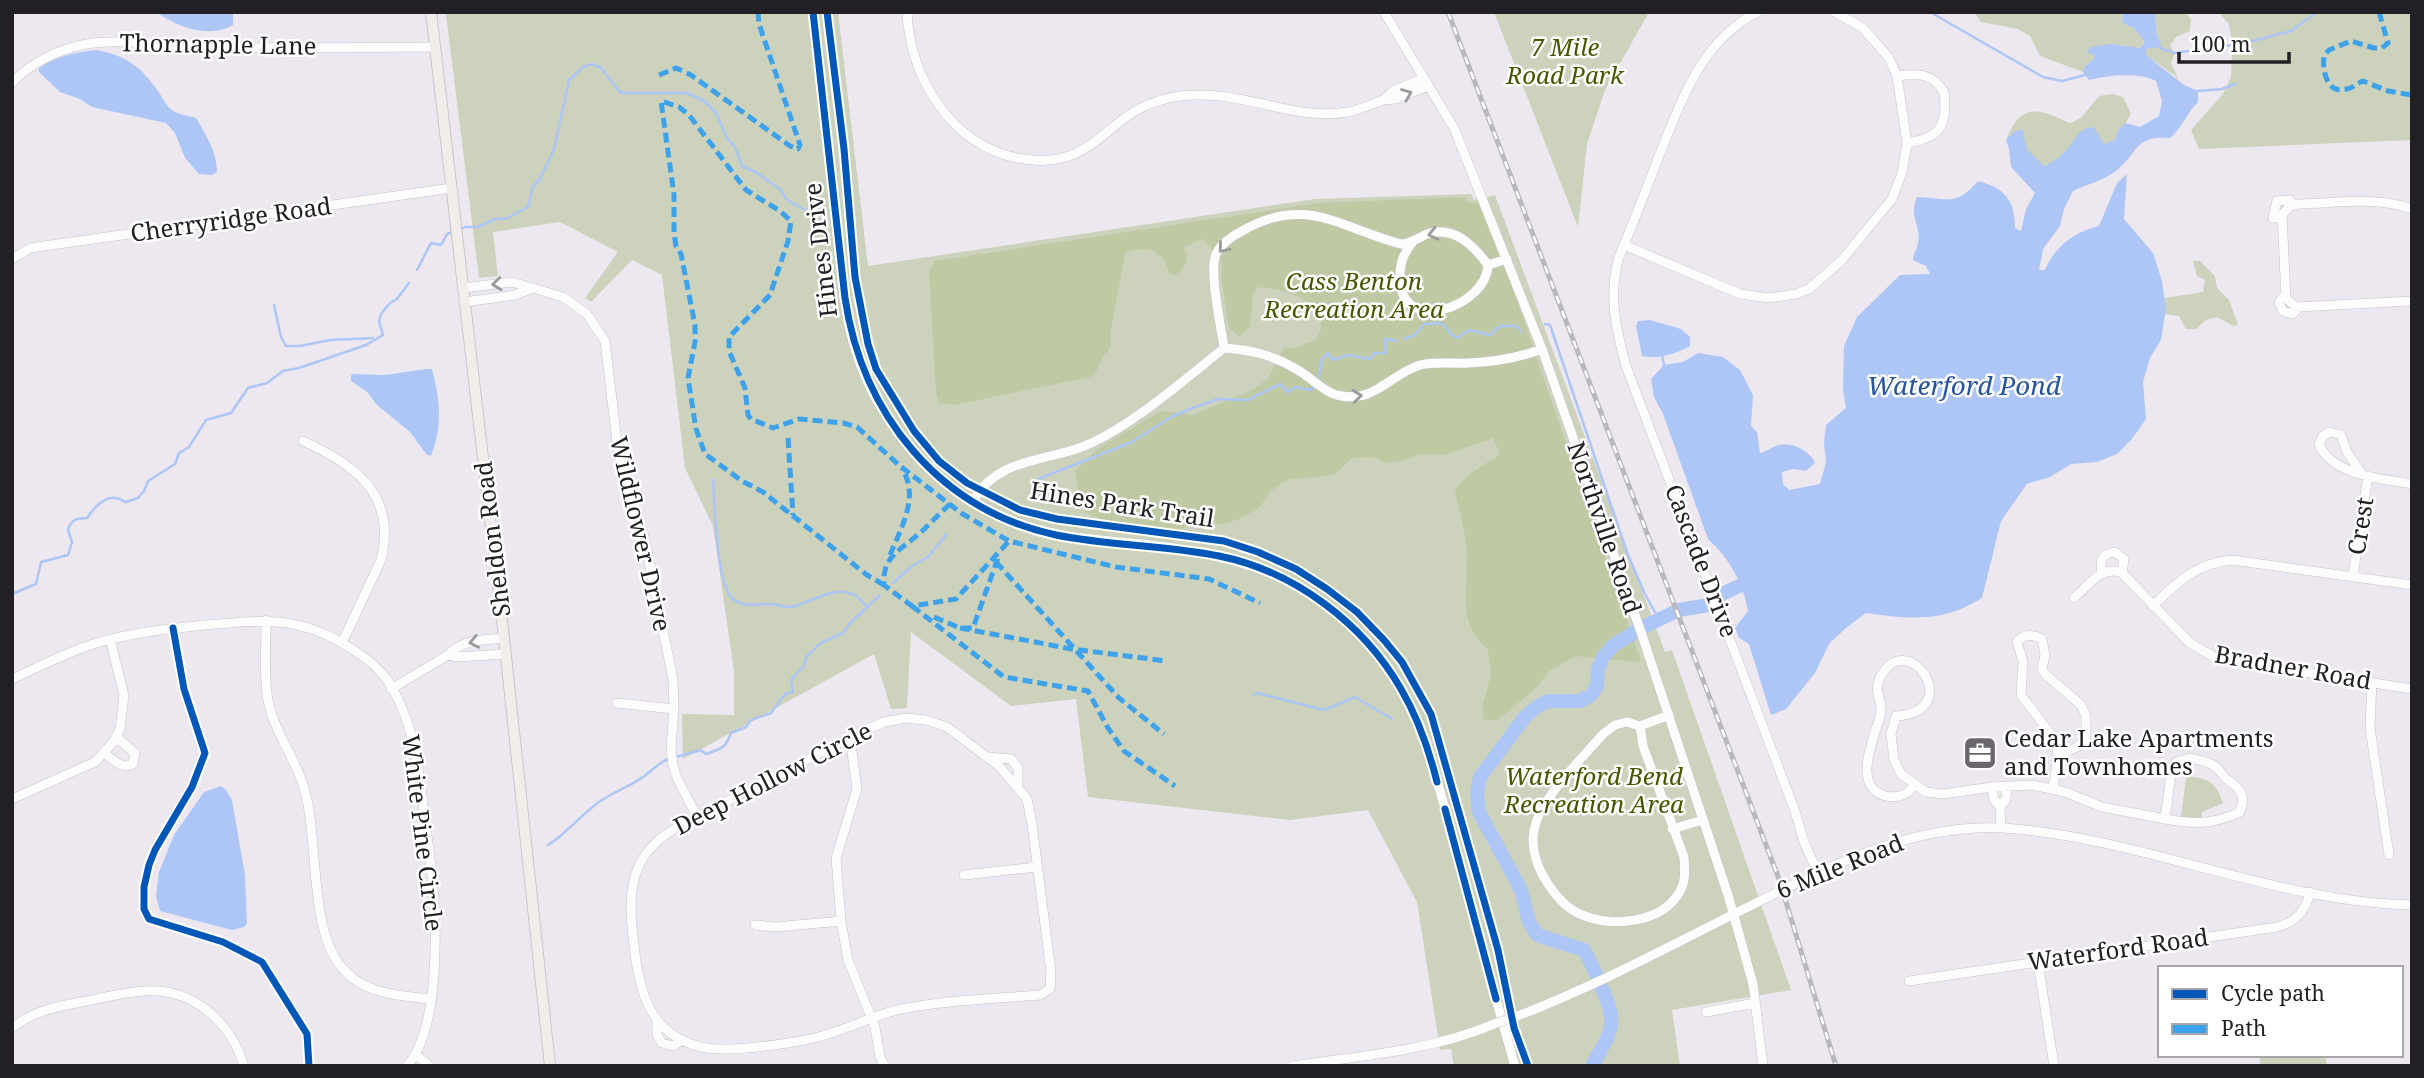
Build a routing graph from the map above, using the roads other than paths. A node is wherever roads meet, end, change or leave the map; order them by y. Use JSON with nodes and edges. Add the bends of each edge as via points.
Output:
{"nodes":[{"id":1,"x":431,"y":12,"type":"edge"},
{"id":2,"x":813,"y":12,"type":"edge"},
{"id":3,"x":907,"y":12,"type":"edge"},
{"id":4,"x":1384,"y":12,"type":"edge"},
{"id":5,"x":1758,"y":12,"type":"edge"},
{"id":6,"x":1835,"y":12,"type":"edge"},
{"id":7,"x":435,"y":47,"type":"junction"},
{"id":8,"x":1897,"y":76,"type":"junction"},
{"id":9,"x":1426,"y":82,"type":"junction"},
{"id":10,"x":12,"y":83,"type":"edge"},
{"id":11,"x":1907,"y":143,"type":"junction"},
{"id":12,"x":452,"y":188,"type":"junction"},
{"id":13,"x":2412,"y":209,"type":"edge"},
{"id":14,"x":1412,"y":243,"type":"junction"},
{"id":15,"x":1624,"y":245,"type":"junction"},
{"id":16,"x":12,"y":259,"type":"edge"},
{"id":17,"x":1507,"y":259,"type":"junction"},
{"id":18,"x":1488,"y":265,"type":"junction"},
{"id":19,"x":463,"y":288,"type":"junction"},
{"id":20,"x":530,"y":289,"type":"junction"},
{"id":21,"x":2412,"y":301,"type":"edge"},
{"id":22,"x":464,"y":302,"type":"junction"},
{"id":23,"x":1224,"y":348,"type":"junction"},
{"id":24,"x":1542,"y":349,"type":"junction"},
{"id":25,"x":303,"y":441,"type":"dead end"},
{"id":26,"x":2365,"y":475,"type":"junction"},
{"id":27,"x":2412,"y":484,"type":"edge"},
{"id":28,"x":973,"y":501,"type":"junction"},
{"id":29,"x":2102,"y":573,"type":"junction"},
{"id":30,"x":2122,"y":573,"type":"junction"},
{"id":31,"x":2353,"y":576,"type":"junction"},
{"id":32,"x":2412,"y":585,"type":"edge"},
{"id":33,"x":2074,"y":598,"type":"dead end"},
{"id":34,"x":2153,"y":606,"type":"junction"},
{"id":35,"x":266,"y":620,"type":"junction"},
{"id":36,"x":504,"y":638,"type":"junction"},
{"id":37,"x":110,"y":639,"type":"junction"},
{"id":38,"x":342,"y":643,"type":"junction"},
{"id":39,"x":506,"y":654,"type":"junction"},
{"id":40,"x":447,"y":655,"type":"junction"},
{"id":41,"x":2022,"y":668,"type":"junction"},
{"id":42,"x":2042,"y":669,"type":"junction"},
{"id":43,"x":12,"y":678,"type":"edge"},
{"id":44,"x":2372,"y":683,"type":"junction"},
{"id":45,"x":391,"y":689,"type":"junction"},
{"id":46,"x":2412,"y":689,"type":"edge"},
{"id":47,"x":617,"y":703,"type":"dead end"},
{"id":48,"x":674,"y":709,"type":"junction"},
{"id":49,"x":1881,"y":710,"type":"junction"},
{"id":50,"x":1669,"y":715,"type":"junction"},
{"id":51,"x":1896,"y":716,"type":"junction"},
{"id":52,"x":1640,"y":726,"type":"junction"},
{"id":53,"x":116,"y":737,"type":"junction"},
{"id":54,"x":850,"y":737,"type":"junction"},
{"id":55,"x":105,"y":754,"type":"junction"},
{"id":56,"x":2058,"y":756,"type":"junction"},
{"id":57,"x":1914,"y":785,"type":"junction"},
{"id":58,"x":2007,"y":786,"type":"junction"},
{"id":59,"x":1992,"y":787,"type":"junction"},
{"id":60,"x":2053,"y":789,"type":"junction"},
{"id":61,"x":12,"y":799,"type":"edge"},
{"id":62,"x":2000,"y":807,"type":"junction"},
{"id":63,"x":697,"y":817,"type":"junction"},
{"id":64,"x":2165,"y":819,"type":"junction"},
{"id":65,"x":1703,"y":820,"type":"junction"},
{"id":66,"x":2001,"y":828,"type":"junction"},
{"id":67,"x":1672,"y":829,"type":"junction"},
{"id":68,"x":2389,"y":855,"type":"dead end"},
{"id":69,"x":1037,"y":867,"type":"junction"},
{"id":70,"x":1818,"y":873,"type":"junction"},
{"id":71,"x":964,"y":874,"type":"dead end"},
{"id":72,"x":2310,"y":892,"type":"junction"},
{"id":73,"x":2412,"y":905,"type":"edge"},
{"id":74,"x":1733,"y":914,"type":"junction"},
{"id":75,"x":841,"y":921,"type":"junction"},
{"id":76,"x":755,"y":925,"type":"dead end"},
{"id":77,"x":2038,"y":962,"type":"junction"},
{"id":78,"x":1909,"y":981,"type":"dead end"},
{"id":79,"x":430,"y":999,"type":"junction"},
{"id":80,"x":1755,"y":1003,"type":"junction"},
{"id":81,"x":1706,"y":1012,"type":"dead end"},
{"id":82,"x":871,"y":1018,"type":"junction"},
{"id":83,"x":657,"y":1020,"type":"junction"},
{"id":84,"x":12,"y":1028,"type":"edge"},
{"id":85,"x":683,"y":1040,"type":"junction"},
{"id":86,"x":416,"y":1055,"type":"junction"},
{"id":87,"x":881,"y":1063,"type":"edge"},
{"id":88,"x":244,"y":1066,"type":"edge"},
{"id":89,"x":407,"y":1066,"type":"edge"},
{"id":90,"x":430,"y":1066,"type":"edge"},
{"id":91,"x":550,"y":1066,"type":"edge"},
{"id":92,"x":1292,"y":1066,"type":"edge"},
{"id":93,"x":1515,"y":1066,"type":"edge"},
{"id":94,"x":1763,"y":1066,"type":"edge"},
{"id":95,"x":2054,"y":1066,"type":"edge"}],
"edges":[{"from":1,"to":7,"type":"main road","name":"Sheldon Road"},
{"from":2,"to":28,"type":"street","name":"Hines Drive","via":[[845,298],[858,359],[880,407],[911,449]]},
{"from":3,"to":9,"type":"street","via":[[911,46],[937,104],[961,132],[982,146],[1024,159],[1046,161],[1078,152],[1140,109],[1179,97],[1227,97],[1325,114],[1348,112]]},
{"from":4,"to":9,"type":"street","name":"Northville Road"},
{"from":5,"to":15,"type":"street","name":"Cascade Drive","via":[[1733,26],[1713,47],[1686,88]]},
{"from":6,"to":8,"type":"street","via":[[1863,28]]},
{"from":7,"to":10,"type":"street","name":"Thornapple Lane","via":[[98,43],[54,54]]},
{"from":7,"to":12,"type":"main road","name":"Sheldon Road"},
{"from":8,"to":11,"type":"street"},
{"from":8,"to":11,"type":"street","via":[[1930,76],[1944,92],[1945,119],[1937,133]]},
{"from":9,"to":17,"type":"street","name":"Northville Road","via":[[1454,128]]},
{"from":11,"to":15,"type":"street","via":[[1892,199],[1824,278],[1796,294],[1769,298],[1740,294]]},
{"from":12,"to":16,"type":"street","name":"Cherryridge Road","via":[[30,248]]},
{"from":12,"to":19,"type":"main road","name":"Sheldon Road"},
{"from":13,"to":21,"type":"street","via":[[2389,202],[2294,205],[2282,218],[2289,303],[2300,307]]},
{"from":18,"to":14,"type":"street","one_way":true,"via":[[1452,233],[1433,233]]},
{"from":14,"to":18,"type":"street","via":[[1400,266],[1401,291],[1410,306],[1422,310],[1443,309],[1471,297]]},
{"from":14,"to":23,"type":"street","one_way":true,"via":[[1392,242],[1316,215],[1277,216],[1255,223],[1222,246],[1215,258]]},
{"from":15,"to":70,"type":"street","name":"Cascade Drive","via":[[1614,289],[1616,332],[1626,366]]},
{"from":17,"to":18,"type":"street"},
{"from":17,"to":24,"type":"street","name":"Northville Road"},
{"from":20,"to":19,"type":"street","name":"Wildflower Drive","one_way":true,"via":[[512,282]]},
{"from":19,"to":22,"type":"main road","name":"Sheldon Road"},
{"from":20,"to":22,"type":"street","name":"Wildflower Drive"},
{"from":20,"to":48,"type":"street","name":"Wildflower Drive","via":[[563,297],[587,314],[605,341],[620,459],[643,532],[673,679]]},
{"from":22,"to":36,"type":"main road","name":"Sheldon Road"},
{"from":23,"to":24,"type":"street","one_way":true,"via":[[1259,352],[1297,369],[1338,396],[1359,397],[1422,365],[1482,362]]},
{"from":23,"to":28,"type":"street","via":[[1120,426],[1080,447],[1004,470],[985,484]]},
{"from":24,"to":50,"type":"street","name":"Northville Road"},
{"from":25,"to":38,"type":"street","via":[[361,476],[383,516],[381,560]]},
{"from":26,"to":26,"type":"street","via":[[2347,452],[2341,435],[2330,432],[2323,436],[2319,444],[2324,453]]},
{"from":26,"to":27,"type":"street"},
{"from":26,"to":31,"type":"street","name":"Crest"},
{"from":28,"to":93,"type":"street","name":"Hines Drive","via":[[1016,523],[1056,534],[1199,552],[1246,563],[1307,592],[1368,643],[1395,678],[1422,733]]},
{"from":29,"to":30,"type":"street"},
{"from":29,"to":30,"type":"street","name":"Bradner Road","via":[[2103,556],[2115,552],[2124,559]]},
{"from":29,"to":33,"type":"street","name":"Bradner Road"},
{"from":30,"to":34,"type":"street","name":"Bradner Road"},
{"from":31,"to":32,"type":"street"},
{"from":31,"to":34,"type":"street","via":[[2222,561],[2191,572]]},
{"from":34,"to":44,"type":"street","name":"Bradner Road","via":[[2190,643],[2216,658]]},
{"from":35,"to":37,"type":"street","name":"White Pine Circle","via":[[153,629]]},
{"from":35,"to":38,"type":"street","name":"White Pine Circle","via":[[317,630]]},
{"from":35,"to":79,"type":"street","via":[[267,696],[309,808],[322,926],[329,947],[352,978],[368,988]]},
{"from":36,"to":39,"type":"main road","name":"Sheldon Road"},
{"from":36,"to":40,"type":"street","one_way":true,"via":[[455,647]]},
{"from":37,"to":43,"type":"street","name":"White Pine Circle"},
{"from":37,"to":53,"type":"street","via":[[124,695]]},
{"from":38,"to":45,"type":"street","name":"White Pine Circle","via":[[365,657]]},
{"from":39,"to":40,"type":"street"},
{"from":39,"to":91,"type":"main road","name":"Sheldon Road"},
{"from":40,"to":45,"type":"street"},
{"from":41,"to":42,"type":"street"},
{"from":41,"to":42,"type":"street","via":[[2017,642],[2034,635],[2044,644]]},
{"from":41,"to":56,"type":"street","via":[[2021,695],[2051,733]]},
{"from":42,"to":56,"type":"street","via":[[2081,705],[2086,716],[2086,737],[2079,746]]},
{"from":44,"to":46,"type":"street","name":"Bradner Road"},
{"from":44,"to":68,"type":"street","via":[[2370,728]]},
{"from":45,"to":79,"type":"street","name":"White Pine Circle","via":[[412,732],[424,810],[436,922]]},
{"from":47,"to":48,"type":"street"},
{"from":48,"to":63,"type":"street","name":"Wildflower Drive","via":[[673,765]]},
{"from":49,"to":51,"type":"street"},
{"from":49,"to":51,"type":"street","via":[[1877,683],[1883,672],[1901,662],[1916,664],[1925,671],[1930,695],[1916,711]]},
{"from":49,"to":57,"type":"street","via":[[1868,780],[1874,791],[1885,797],[1906,794]]},
{"from":50,"to":52,"type":"street"},
{"from":50,"to":65,"type":"street","name":"Northville Road"},
{"from":51,"to":57,"type":"street","via":[[1891,734],[1894,760]]},
{"from":52,"to":67,"type":"street"},
{"from":52,"to":67,"type":"street","via":[[1627,722],[1603,734],[1542,807],[1532,840],[1536,863],[1561,901],[1581,915],[1629,922],[1665,908],[1679,894],[1684,857]]},
{"from":53,"to":55,"type":"street"},
{"from":53,"to":55,"type":"street","via":[[135,753],[133,764],[121,765]]},
{"from":54,"to":63,"type":"street","name":"Deep Hollow Circle"},
{"from":54,"to":69,"type":"street","name":"Deep Hollow Circle","via":[[906,718],[947,727],[988,757],[1027,799]]},
{"from":54,"to":75,"type":"street","via":[[857,789],[836,858]]},
{"from":55,"to":61,"type":"street"},
{"from":56,"to":60,"type":"street"},
{"from":57,"to":59,"type":"street","via":[[1936,794]]},
{"from":58,"to":59,"type":"street"},
{"from":58,"to":60,"type":"street"},
{"from":58,"to":62,"type":"street"},
{"from":59,"to":62,"type":"street"},
{"from":60,"to":64,"type":"street","via":[[2102,807]]},
{"from":62,"to":66,"type":"street"},
{"from":63,"to":83,"type":"street","name":"Deep Hollow Circle","via":[[655,843],[632,885],[630,914],[639,982]]},
{"from":64,"to":64,"type":"street","via":[[2196,825],[2228,818],[2240,812],[2243,794],[2215,765],[2189,758],[2176,762]]},
{"from":65,"to":67,"type":"street"},
{"from":65,"to":74,"type":"street","name":"Northville Road"},
{"from":66,"to":70,"type":"street","name":"6 Mile Road","via":[[1947,831],[1900,841]]},
{"from":66,"to":72,"type":"street","name":"6 Mile Road","via":[[2105,844]]},
{"from":69,"to":71,"type":"street"},
{"from":69,"to":82,"type":"street","name":"Deep Hollow Circle","via":[[1050,989],[1040,995],[902,1009]]},
{"from":70,"to":74,"type":"street","name":"6 Mile Road"},
{"from":72,"to":73,"type":"street","name":"6 Mile Road","via":[[2360,902]]},
{"from":72,"to":77,"type":"street","name":"Waterford Road","via":[[2298,916],[2277,927]]},
{"from":74,"to":80,"type":"street","name":"Northville Road"},
{"from":74,"to":92,"type":"street","name":"6 Mile Road","bridge":true,"via":[[1587,987],[1465,1035]]},
{"from":75,"to":76,"type":"street"},
{"from":75,"to":82,"type":"street","via":[[848,960]]},
{"from":77,"to":78,"type":"street","name":"Waterford Road"},
{"from":77,"to":95,"type":"street"},
{"from":79,"to":86,"type":"street","name":"White Pine Circle"},
{"from":80,"to":81,"type":"street"},
{"from":80,"to":94,"type":"street","name":"Northville Road"},
{"from":82,"to":85,"type":"street","name":"Deep Hollow Circle","via":[[821,1037],[736,1049],[703,1048]]},
{"from":82,"to":87,"type":"street"},
{"from":83,"to":85,"type":"street","name":"Deep Hollow Circle"},
{"from":83,"to":85,"type":"street","name":"Deep Hollow Circle","via":[[662,1043],[673,1046]]},
{"from":84,"to":88,"type":"street","via":[[44,1010],[143,991],[163,992],[191,1000],[213,1014],[233,1039]]},
{"from":86,"to":89,"type":"street","name":"White Pine Circle"},
{"from":86,"to":90,"type":"street"}]}
